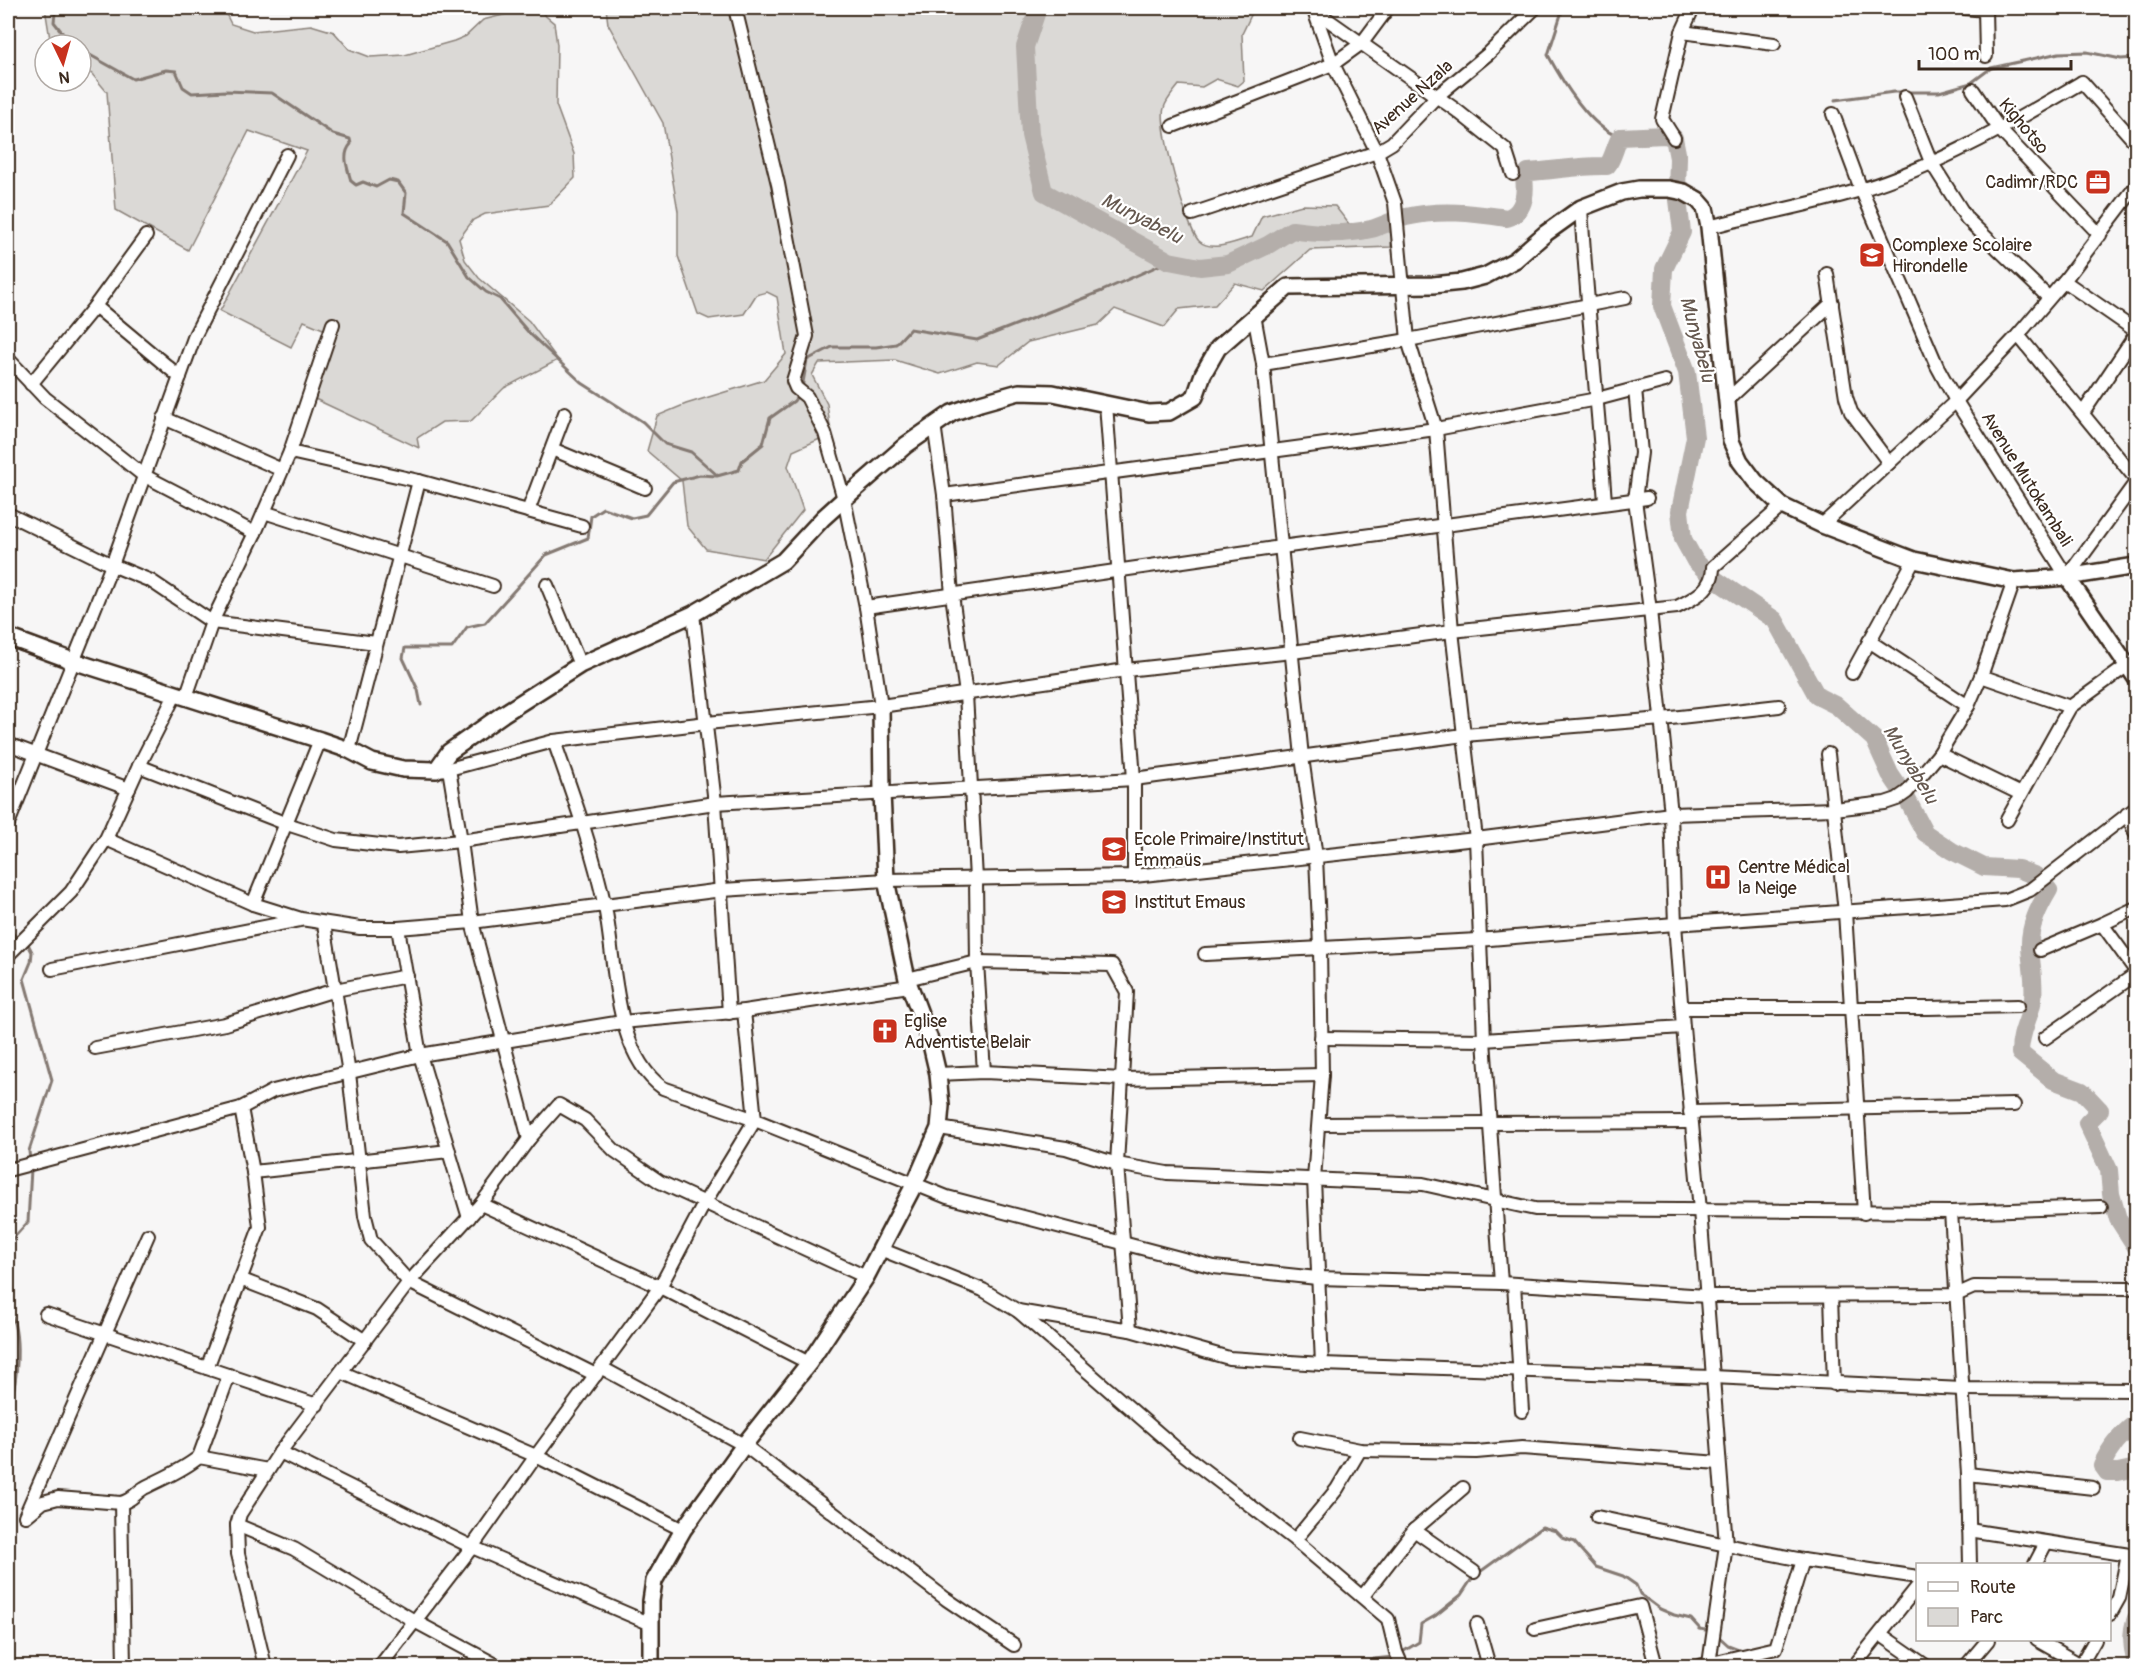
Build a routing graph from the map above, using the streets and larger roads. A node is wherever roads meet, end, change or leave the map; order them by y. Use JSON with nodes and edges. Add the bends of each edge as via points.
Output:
{"nodes":[{"id":1,"x":735,"y":8,"type":"edge"},
{"id":2,"x":1388,"y":8,"type":"edge"},
{"id":3,"x":1534,"y":8,"type":"edge"},
{"id":4,"x":1693,"y":8,"type":"edge"},
{"id":5,"x":1965,"y":8,"type":"edge"},
{"id":6,"x":1314,"y":9,"type":"edge"},
{"id":7,"x":1985,"y":9,"type":"edge"},
{"id":8,"x":1683,"y":32,"type":"junction"},
{"id":9,"x":1362,"y":43,"type":"junction"},
{"id":10,"x":1774,"y":44,"type":"dead end"},
{"id":11,"x":1986,"y":56,"type":"dead end"},
{"id":12,"x":1333,"y":64,"type":"junction"},
{"id":13,"x":1973,"y":90,"type":"dead end"},
{"id":14,"x":1436,"y":97,"type":"junction"},
{"id":15,"x":1905,"y":97,"type":"dead end"},
{"id":16,"x":1833,"y":114,"type":"dead end"},
{"id":17,"x":1173,"y":126,"type":"dead end"},
{"id":18,"x":2000,"y":130,"type":"junction"},
{"id":19,"x":1674,"y":138,"type":"dead end"},
{"id":20,"x":2136,"y":143,"type":"edge"},
{"id":21,"x":1377,"y":152,"type":"junction"},
{"id":22,"x":287,"y":155,"type":"dead end"},
{"id":23,"x":1931,"y":162,"type":"junction"},
{"id":24,"x":1513,"y":174,"type":"dead end"},
{"id":25,"x":2136,"y":186,"type":"edge"},
{"id":26,"x":1861,"y":189,"type":"junction"},
{"id":27,"x":1581,"y":208,"type":"junction"},
{"id":28,"x":1192,"y":214,"type":"dead end"},
{"id":29,"x":1709,"y":227,"type":"junction"},
{"id":30,"x":2100,"y":235,"type":"junction"},
{"id":31,"x":146,"y":236,"type":"dead end"},
{"id":32,"x":1827,"y":274,"type":"dead end"},
{"id":33,"x":2064,"y":281,"type":"junction"},
{"id":34,"x":1404,"y":286,"type":"junction"},
{"id":35,"x":2048,"y":297,"type":"junction"},
{"id":36,"x":1625,"y":298,"type":"dead end"},
{"id":37,"x":1832,"y":303,"type":"junction"},
{"id":38,"x":1587,"y":305,"type":"junction"},
{"id":39,"x":95,"y":306,"type":"junction"},
{"id":40,"x":1254,"y":315,"type":"junction"},
{"id":41,"x":333,"y":324,"type":"dead end"},
{"id":42,"x":2136,"y":332,"type":"edge"},
{"id":43,"x":2018,"y":335,"type":"junction"},
{"id":44,"x":1408,"y":340,"type":"junction"},
{"id":45,"x":8,"y":359,"type":"edge"},
{"id":46,"x":1263,"y":364,"type":"junction"},
{"id":47,"x":180,"y":377,"type":"junction"},
{"id":48,"x":1665,"y":381,"type":"dead end"},
{"id":49,"x":31,"y":384,"type":"junction"},
{"id":50,"x":1635,"y":389,"type":"junction"},
{"id":51,"x":1597,"y":399,"type":"junction"},
{"id":52,"x":1727,"y":400,"type":"junction"},
{"id":53,"x":1956,"y":401,"type":"junction"},
{"id":54,"x":1106,"y":404,"type":"junction"},
{"id":55,"x":565,"y":413,"type":"dead end"},
{"id":56,"x":2083,"y":413,"type":"junction"},
{"id":57,"x":164,"y":418,"type":"junction"},
{"id":58,"x":934,"y":424,"type":"junction"},
{"id":59,"x":1436,"y":429,"type":"junction"},
{"id":60,"x":552,"y":449,"type":"junction"},
{"id":61,"x":1272,"y":450,"type":"junction"},
{"id":62,"x":290,"y":452,"type":"junction"},
{"id":63,"x":1888,"y":463,"type":"junction"},
{"id":64,"x":282,"y":470,"type":"junction"},
{"id":65,"x":1112,"y":473,"type":"junction"},
{"id":66,"x":143,"y":475,"type":"junction"},
{"id":67,"x":2136,"y":480,"type":"edge"},
{"id":68,"x":419,"y":481,"type":"junction"},
{"id":69,"x":645,"y":488,"type":"dead end"},
{"id":70,"x":944,"y":495,"type":"junction"},
{"id":71,"x":844,"y":499,"type":"junction"},
{"id":72,"x":1641,"y":499,"type":"junction"},
{"id":73,"x":1605,"y":502,"type":"junction"},
{"id":74,"x":1782,"y":506,"type":"junction"},
{"id":75,"x":528,"y":511,"type":"junction"},
{"id":76,"x":264,"y":512,"type":"junction"},
{"id":77,"x":8,"y":514,"type":"edge"},
{"id":78,"x":1443,"y":525,"type":"junction"},
{"id":79,"x":1822,"y":525,"type":"junction"},
{"id":80,"x":582,"y":526,"type":"dead end"},
{"id":81,"x":255,"y":533,"type":"junction"},
{"id":82,"x":1281,"y":547,"type":"junction"},
{"id":83,"x":399,"y":555,"type":"junction"},
{"id":84,"x":1914,"y":560,"type":"junction"},
{"id":85,"x":112,"y":565,"type":"junction"},
{"id":86,"x":2136,"y":566,"type":"edge"},
{"id":87,"x":1117,"y":570,"type":"junction"},
{"id":88,"x":2067,"y":577,"type":"junction"},
{"id":89,"x":2014,"y":581,"type":"junction"},
{"id":90,"x":547,"y":585,"type":"dead end"},
{"id":91,"x":493,"y":586,"type":"dead end"},
{"id":92,"x":952,"y":595,"type":"junction"},
{"id":93,"x":866,"y":607,"type":"junction"},
{"id":94,"x":1650,"y":610,"type":"junction"},
{"id":95,"x":693,"y":614,"type":"junction"},
{"id":96,"x":212,"y":622,"type":"junction"},
{"id":97,"x":1452,"y":631,"type":"junction"},
{"id":98,"x":8,"y":637,"type":"edge"},
{"id":99,"x":1869,"y":641,"type":"junction"},
{"id":100,"x":376,"y":643,"type":"junction"},
{"id":101,"x":1292,"y":652,"type":"junction"},
{"id":102,"x":73,"y":662,"type":"junction"},
{"id":103,"x":580,"y":665,"type":"junction"},
{"id":104,"x":1126,"y":670,"type":"junction"},
{"id":105,"x":2132,"y":672,"type":"edge"},
{"id":106,"x":1852,"y":674,"type":"dead end"},
{"id":107,"x":1982,"y":676,"type":"junction"},
{"id":108,"x":966,"y":694,"type":"junction"},
{"id":109,"x":180,"y":696,"type":"junction"},
{"id":110,"x":882,"y":706,"type":"junction"},
{"id":111,"x":1779,"y":706,"type":"dead end"},
{"id":112,"x":1968,"y":706,"type":"junction"},
{"id":113,"x":2070,"y":707,"type":"junction"},
{"id":114,"x":1662,"y":719,"type":"junction"},
{"id":115,"x":707,"y":723,"type":"junction"},
{"id":116,"x":1464,"y":735,"type":"junction"},
{"id":117,"x":320,"y":740,"type":"junction"},
{"id":118,"x":554,"y":741,"type":"junction"},
{"id":119,"x":8,"y":744,"type":"edge"},
{"id":120,"x":349,"y":750,"type":"junction"},
{"id":121,"x":36,"y":754,"type":"junction"},
{"id":122,"x":1828,"y":754,"type":"dead end"},
{"id":123,"x":1939,"y":754,"type":"junction"},
{"id":124,"x":1302,"y":757,"type":"junction"},
{"id":125,"x":139,"y":766,"type":"junction"},
{"id":126,"x":443,"y":770,"type":"junction"},
{"id":127,"x":1134,"y":779,"type":"junction"},
{"id":128,"x":129,"y":789,"type":"junction"},
{"id":129,"x":972,"y":789,"type":"junction"},
{"id":130,"x":882,"y":793,"type":"junction"},
{"id":131,"x":2021,"y":794,"type":"junction"},
{"id":132,"x":715,"y":803,"type":"junction"},
{"id":133,"x":1834,"y":809,"type":"junction"},
{"id":134,"x":2132,"y":811,"type":"edge"},
{"id":135,"x":1671,"y":814,"type":"junction"},
{"id":136,"x":2007,"y":820,"type":"dead end"},
{"id":137,"x":582,"y":822,"type":"junction"},
{"id":138,"x":8,"y":824,"type":"edge"},
{"id":139,"x":286,"y":824,"type":"junction"},
{"id":140,"x":2136,"y":834,"type":"edge"},
{"id":141,"x":106,"y":839,"type":"junction"},
{"id":142,"x":1476,"y":839,"type":"junction"},
{"id":143,"x":462,"y":841,"type":"junction"},
{"id":144,"x":1316,"y":857,"type":"junction"},
{"id":145,"x":1134,"y":876,"type":"junction"},
{"id":146,"x":976,"y":879,"type":"junction"},
{"id":147,"x":886,"y":880,"type":"junction"},
{"id":148,"x":722,"y":890,"type":"junction"},
{"id":149,"x":253,"y":904,"type":"junction"},
{"id":150,"x":604,"y":906,"type":"junction"},
{"id":151,"x":2136,"y":908,"type":"edge"},
{"id":152,"x":1845,"y":912,"type":"junction"},
{"id":153,"x":301,"y":919,"type":"junction"},
{"id":154,"x":472,"y":922,"type":"junction"},
{"id":155,"x":324,"y":924,"type":"junction"},
{"id":156,"x":1675,"y":924,"type":"junction"},
{"id":157,"x":2102,"y":924,"type":"junction"},
{"id":158,"x":398,"y":928,"type":"junction"},
{"id":159,"x":1478,"y":940,"type":"junction"},
{"id":160,"x":1320,"y":948,"type":"junction"},
{"id":161,"x":2040,"y":950,"type":"dead end"},
{"id":162,"x":1205,"y":954,"type":"dead end"},
{"id":163,"x":8,"y":956,"type":"edge"},
{"id":164,"x":977,"y":962,"type":"junction"},
{"id":165,"x":52,"y":969,"type":"dead end"},
{"id":166,"x":2136,"y":972,"type":"edge"},
{"id":167,"x":407,"y":976,"type":"junction"},
{"id":168,"x":908,"y":983,"type":"junction"},
{"id":169,"x":335,"y":990,"type":"junction"},
{"id":170,"x":2018,"y":1006,"type":"dead end"},
{"id":171,"x":1682,"y":1008,"type":"junction"},
{"id":172,"x":1852,"y":1008,"type":"junction"},
{"id":173,"x":744,"y":1011,"type":"junction"},
{"id":174,"x":729,"y":1013,"type":"junction"},
{"id":175,"x":622,"y":1022,"type":"junction"},
{"id":176,"x":1683,"y":1027,"type":"junction"},
{"id":177,"x":1321,"y":1038,"type":"junction"},
{"id":178,"x":2045,"y":1038,"type":"dead end"},
{"id":179,"x":1484,"y":1040,"type":"junction"},
{"id":180,"x":504,"y":1042,"type":"junction"},
{"id":181,"x":95,"y":1048,"type":"dead end"},
{"id":182,"x":420,"y":1055,"type":"junction"},
{"id":183,"x":984,"y":1072,"type":"junction"},
{"id":184,"x":350,"y":1073,"type":"junction"},
{"id":185,"x":938,"y":1074,"type":"junction"},
{"id":186,"x":1322,"y":1075,"type":"junction"},
{"id":187,"x":1123,"y":1079,"type":"junction"},
{"id":188,"x":2014,"y":1105,"type":"dead end"},
{"id":189,"x":1858,"y":1107,"type":"junction"},
{"id":190,"x":241,"y":1108,"type":"junction"},
{"id":191,"x":1690,"y":1117,"type":"junction"},
{"id":192,"x":755,"y":1120,"type":"junction"},
{"id":193,"x":1489,"y":1122,"type":"junction"},
{"id":194,"x":1319,"y":1124,"type":"junction"},
{"id":195,"x":939,"y":1128,"type":"junction"},
{"id":196,"x":530,"y":1139,"type":"junction"},
{"id":197,"x":449,"y":1151,"type":"junction"},
{"id":198,"x":360,"y":1161,"type":"junction"},
{"id":199,"x":1118,"y":1164,"type":"junction"},
{"id":200,"x":8,"y":1170,"type":"edge"},
{"id":201,"x":254,"y":1172,"type":"junction"},
{"id":202,"x":1314,"y":1179,"type":"junction"},
{"id":203,"x":914,"y":1185,"type":"junction"},
{"id":204,"x":1494,"y":1201,"type":"junction"},
{"id":205,"x":705,"y":1202,"type":"junction"},
{"id":206,"x":481,"y":1204,"type":"junction"},
{"id":207,"x":2101,"y":1207,"type":"dead end"},
{"id":208,"x":1700,"y":1210,"type":"junction"},
{"id":209,"x":1951,"y":1212,"type":"junction"},
{"id":210,"x":1864,"y":1213,"type":"junction"},
{"id":211,"x":469,"y":1218,"type":"junction"},
{"id":212,"x":148,"y":1235,"type":"dead end"},
{"id":213,"x":1123,"y":1244,"type":"junction"},
{"id":214,"x":880,"y":1249,"type":"junction"},
{"id":215,"x":866,"y":1277,"type":"junction"},
{"id":216,"x":1317,"y":1278,"type":"junction"},
{"id":217,"x":240,"y":1279,"type":"junction"},
{"id":218,"x":409,"y":1282,"type":"junction"},
{"id":219,"x":1501,"y":1283,"type":"junction"},
{"id":220,"x":1514,"y":1284,"type":"junction"},
{"id":221,"x":660,"y":1287,"type":"junction"},
{"id":222,"x":2129,"y":1288,"type":"dead end"},
{"id":223,"x":1956,"y":1295,"type":"junction"},
{"id":224,"x":1707,"y":1296,"type":"junction"},
{"id":225,"x":1832,"y":1296,"type":"junction"},
{"id":226,"x":1018,"y":1311,"type":"junction"},
{"id":227,"x":46,"y":1314,"type":"dead end"},
{"id":228,"x":1130,"y":1330,"type":"junction"},
{"id":229,"x":105,"y":1334,"type":"junction"},
{"id":230,"x":365,"y":1341,"type":"junction"},
{"id":231,"x":808,"y":1363,"type":"junction"},
{"id":232,"x":1322,"y":1364,"type":"junction"},
{"id":233,"x":207,"y":1368,"type":"junction"},
{"id":234,"x":1519,"y":1370,"type":"junction"},
{"id":235,"x":341,"y":1372,"type":"junction"},
{"id":236,"x":599,"y":1372,"type":"junction"},
{"id":237,"x":229,"y":1375,"type":"junction"},
{"id":238,"x":1712,"y":1377,"type":"junction"},
{"id":239,"x":1834,"y":1384,"type":"junction"},
{"id":240,"x":1962,"y":1389,"type":"junction"},
{"id":241,"x":2136,"y":1390,"type":"edge"},
{"id":242,"x":317,"y":1405,"type":"junction"},
{"id":243,"x":1522,"y":1411,"type":"dead end"},
{"id":244,"x":1300,"y":1438,"type":"dead end"},
{"id":245,"x":744,"y":1445,"type":"junction"},
{"id":246,"x":1360,"y":1450,"type":"junction"},
{"id":247,"x":280,"y":1452,"type":"junction"},
{"id":248,"x":536,"y":1456,"type":"junction"},
{"id":249,"x":199,"y":1457,"type":"junction"},
{"id":250,"x":1719,"y":1462,"type":"junction"},
{"id":251,"x":268,"y":1470,"type":"junction"},
{"id":252,"x":1968,"y":1474,"type":"junction"},
{"id":253,"x":1463,"y":1488,"type":"dead end"},
{"id":254,"x":2093,"y":1488,"type":"dead end"},
{"id":255,"x":121,"y":1503,"type":"junction"},
{"id":256,"x":1597,"y":1516,"type":"dead end"},
{"id":257,"x":237,"y":1524,"type":"junction"},
{"id":258,"x":683,"y":1530,"type":"junction"},
{"id":259,"x":1414,"y":1530,"type":"junction"},
{"id":260,"x":1969,"y":1530,"type":"junction"},
{"id":261,"x":1295,"y":1540,"type":"junction"},
{"id":262,"x":2046,"y":1543,"type":"junction"},
{"id":263,"x":1726,"y":1545,"type":"junction"},
{"id":264,"x":472,"y":1547,"type":"junction"},
{"id":265,"x":2133,"y":1555,"type":"edge"},
{"id":266,"x":1803,"y":1560,"type":"junction"},
{"id":267,"x":1970,"y":1563,"type":"edge"},
{"id":268,"x":2036,"y":1563,"type":"edge"},
{"id":269,"x":1474,"y":1572,"type":"dead end"},
{"id":270,"x":1916,"y":1577,"type":"edge"},
{"id":271,"x":1916,"y":1587,"type":"edge"},
{"id":272,"x":1363,"y":1596,"type":"junction"},
{"id":273,"x":2111,"y":1611,"type":"edge"},
{"id":274,"x":416,"y":1622,"type":"junction"},
{"id":275,"x":651,"y":1624,"type":"junction"},
{"id":276,"x":1477,"y":1624,"type":"dead end"},
{"id":277,"x":1535,"y":1629,"type":"dead end"},
{"id":278,"x":1880,"y":1634,"type":"junction"},
{"id":279,"x":1987,"y":1641,"type":"edge"},
{"id":280,"x":2039,"y":1641,"type":"edge"},
{"id":281,"x":2094,"y":1641,"type":"edge"},
{"id":282,"x":1014,"y":1645,"type":"dead end"},
{"id":283,"x":1399,"y":1659,"type":"edge"},
{"id":284,"x":1704,"y":1665,"type":"edge"},
{"id":285,"x":124,"y":1666,"type":"edge"},
{"id":286,"x":265,"y":1666,"type":"edge"},
{"id":287,"x":380,"y":1666,"type":"edge"},
{"id":288,"x":498,"y":1666,"type":"edge"},
{"id":289,"x":651,"y":1666,"type":"edge"},
{"id":290,"x":1489,"y":1666,"type":"edge"},
{"id":291,"x":1656,"y":1666,"type":"edge"},
{"id":292,"x":1854,"y":1666,"type":"edge"},
{"id":293,"x":1926,"y":1666,"type":"edge"},
{"id":294,"x":1966,"y":1666,"type":"edge"},
{"id":295,"x":2080,"y":1666,"type":"edge"}],
"edges":[{"from":1,"to":71,"type":"street","via":[[778,184],[807,336],[793,381],[807,397],[825,433]]},
{"from":2,"to":9,"type":"street"},
{"from":3,"to":14,"type":"street","name":"Avenue Nzala","via":[[1488,54]]},
{"from":4,"to":8,"type":"street"},
{"from":5,"to":7,"type":"street"},
{"from":6,"to":9,"type":"street"},
{"from":6,"to":12,"type":"street"},
{"from":7,"to":11,"type":"street"},
{"from":8,"to":10,"type":"street"},
{"from":8,"to":19,"type":"street","via":[[1662,119]]},
{"from":9,"to":12,"type":"street"},
{"from":9,"to":14,"type":"street"},
{"from":12,"to":17,"type":"street"},
{"from":12,"to":21,"type":"street"},
{"from":13,"to":18,"type":"street","name":"Kighotso"},
{"from":14,"to":21,"type":"street","name":"Avenue Nzala","via":[[1392,143]]},
{"from":14,"to":24,"type":"street","via":[[1505,149]]},
{"from":15,"to":23,"type":"street"},
{"from":16,"to":26,"type":"street","name":"Avenue Mutokambali"},
{"from":18,"to":20,"type":"street","via":[[2082,82]]},
{"from":18,"to":23,"type":"street"},
{"from":18,"to":30,"type":"street","name":"Kighotso"},
{"from":21,"to":28,"type":"street","name":"Avenue Nzala"},
{"from":21,"to":34,"type":"street","via":[[1395,203]]},
{"from":22,"to":47,"type":"street","via":[[195,334]]},
{"from":23,"to":26,"type":"street"},
{"from":23,"to":35,"type":"street","via":[[1967,219]]},
{"from":25,"to":30,"type":"street"},
{"from":26,"to":29,"type":"street"},
{"from":26,"to":53,"type":"street","name":"Avenue Mutokambali","via":[[1937,366]]},
{"from":27,"to":29,"type":"street","via":[[1622,192],[1669,189],[1698,200],[1705,208]]},
{"from":27,"to":34,"type":"street","via":[[1515,260],[1485,276],[1462,282]]},
{"from":27,"to":38,"type":"street"},
{"from":29,"to":52,"type":"street"},
{"from":30,"to":33,"type":"street"},
{"from":31,"to":39,"type":"street"},
{"from":32,"to":37,"type":"street"},
{"from":33,"to":35,"type":"street"},
{"from":33,"to":42,"type":"street"},
{"from":34,"to":40,"type":"street","via":[[1288,287]]},
{"from":34,"to":44,"type":"street"},
{"from":35,"to":43,"type":"street"},
{"from":36,"to":38,"type":"street"},
{"from":37,"to":52,"type":"street"},
{"from":37,"to":63,"type":"street","via":[[1851,412]]},
{"from":38,"to":44,"type":"street"},
{"from":38,"to":51,"type":"street"},
{"from":39,"to":47,"type":"street"},
{"from":39,"to":49,"type":"street"},
{"from":40,"to":46,"type":"street"},
{"from":40,"to":54,"type":"street","via":[[1218,348],[1195,397],[1169,412],[1149,413]]},
{"from":41,"to":62,"type":"street"},
{"from":42,"to":56,"type":"street"},
{"from":43,"to":53,"type":"street"},
{"from":43,"to":56,"type":"street"},
{"from":44,"to":46,"type":"street"},
{"from":44,"to":59,"type":"street"},
{"from":45,"to":49,"type":"street"},
{"from":46,"to":61,"type":"street"},
{"from":47,"to":57,"type":"street"},
{"from":48,"to":50,"type":"street"},
{"from":49,"to":66,"type":"street"},
{"from":50,"to":51,"type":"street"},
{"from":50,"to":72,"type":"street"},
{"from":51,"to":59,"type":"street"},
{"from":51,"to":73,"type":"street"},
{"from":52,"to":74,"type":"street","via":[[1731,441],[1740,461]]},
{"from":53,"to":63,"type":"street"},
{"from":53,"to":88,"type":"street","name":"Avenue Mutokambali"},
{"from":54,"to":58,"type":"street","via":[[1053,393],[1019,392],[952,413]]},
{"from":54,"to":65,"type":"street"},
{"from":55,"to":60,"type":"street"},
{"from":56,"to":67,"type":"street"},
{"from":57,"to":64,"type":"street"},
{"from":57,"to":66,"type":"street"},
{"from":58,"to":70,"type":"street"},
{"from":58,"to":71,"type":"street"},
{"from":59,"to":61,"type":"street"},
{"from":59,"to":78,"type":"street"},
{"from":60,"to":69,"type":"street"},
{"from":60,"to":75,"type":"street"},
{"from":61,"to":65,"type":"street"},
{"from":61,"to":82,"type":"street"},
{"from":62,"to":64,"type":"street"},
{"from":62,"to":68,"type":"street"},
{"from":63,"to":79,"type":"street"},
{"from":64,"to":76,"type":"street"},
{"from":65,"to":70,"type":"street"},
{"from":65,"to":87,"type":"street"},
{"from":66,"to":81,"type":"street"},
{"from":66,"to":85,"type":"street"},
{"from":67,"to":88,"type":"street"},
{"from":68,"to":75,"type":"street"},
{"from":68,"to":83,"type":"street"},
{"from":70,"to":92,"type":"street"},
{"from":71,"to":93,"type":"street"},
{"from":71,"to":95,"type":"street","via":[[783,561]]},
{"from":72,"to":73,"type":"street"},
{"from":72,"to":94,"type":"street"},
{"from":73,"to":78,"type":"street"},
{"from":74,"to":79,"type":"street"},
{"from":74,"to":94,"type":"street","via":[[1713,567],[1713,578],[1699,596],[1677,607]]},
{"from":75,"to":80,"type":"street"},
{"from":76,"to":81,"type":"street"},
{"from":76,"to":83,"type":"street"},
{"from":77,"to":85,"type":"street"},
{"from":78,"to":82,"type":"street"},
{"from":78,"to":97,"type":"street"},
{"from":79,"to":84,"type":"street"},
{"from":81,"to":96,"type":"street"},
{"from":82,"to":87,"type":"street"},
{"from":82,"to":101,"type":"street"},
{"from":83,"to":91,"type":"street"},
{"from":83,"to":100,"type":"street"},
{"from":84,"to":89,"type":"street"},
{"from":84,"to":99,"type":"street"},
{"from":85,"to":96,"type":"street","via":[[151,581]]},
{"from":85,"to":102,"type":"street"},
{"from":86,"to":88,"type":"street"},
{"from":87,"to":92,"type":"street"},
{"from":87,"to":104,"type":"street"},
{"from":88,"to":89,"type":"street"},
{"from":88,"to":105,"type":"street"},
{"from":89,"to":107,"type":"street"},
{"from":90,"to":103,"type":"street"},
{"from":92,"to":93,"type":"street"},
{"from":92,"to":108,"type":"street"},
{"from":93,"to":110,"type":"street"},
{"from":94,"to":97,"type":"street"},
{"from":94,"to":114,"type":"street"},
{"from":95,"to":103,"type":"street"},
{"from":95,"to":115,"type":"street"},
{"from":96,"to":100,"type":"street"},
{"from":96,"to":109,"type":"street"},
{"from":97,"to":101,"type":"street"},
{"from":97,"to":116,"type":"street"},
{"from":98,"to":102,"type":"street"},
{"from":99,"to":106,"type":"street"},
{"from":99,"to":112,"type":"street"},
{"from":100,"to":120,"type":"street"},
{"from":101,"to":104,"type":"street"},
{"from":101,"to":124,"type":"street"},
{"from":102,"to":109,"type":"street"},
{"from":102,"to":121,"type":"street"},
{"from":103,"to":126,"type":"street","via":[[449,752]]},
{"from":104,"to":108,"type":"street"},
{"from":104,"to":127,"type":"street"},
{"from":105,"to":113,"type":"street"},
{"from":107,"to":112,"type":"street"},
{"from":107,"to":113,"type":"street"},
{"from":108,"to":110,"type":"street"},
{"from":108,"to":129,"type":"street"},
{"from":109,"to":117,"type":"street"},
{"from":109,"to":125,"type":"street"},
{"from":110,"to":115,"type":"street"},
{"from":110,"to":130,"type":"street"},
{"from":111,"to":114,"type":"street"},
{"from":112,"to":123,"type":"street"},
{"from":113,"to":131,"type":"street"},
{"from":114,"to":116,"type":"street"},
{"from":114,"to":135,"type":"street"},
{"from":115,"to":118,"type":"street"},
{"from":115,"to":132,"type":"street"},
{"from":116,"to":124,"type":"street"},
{"from":116,"to":142,"type":"street"},
{"from":117,"to":120,"type":"street"},
{"from":117,"to":139,"type":"street"},
{"from":118,"to":126,"type":"street"},
{"from":118,"to":137,"type":"street"},
{"from":119,"to":121,"type":"street"},
{"from":120,"to":126,"type":"street","via":[[372,762],[403,769]]},
{"from":121,"to":128,"type":"street"},
{"from":121,"to":138,"type":"street"},
{"from":122,"to":133,"type":"street"},
{"from":123,"to":131,"type":"street"},
{"from":123,"to":133,"type":"street","via":[[1902,795],[1886,803]]},
{"from":124,"to":127,"type":"street"},
{"from":124,"to":144,"type":"street"},
{"from":125,"to":128,"type":"street"},
{"from":125,"to":139,"type":"street"},
{"from":126,"to":143,"type":"street"},
{"from":127,"to":129,"type":"street"},
{"from":127,"to":145,"type":"street"},
{"from":128,"to":141,"type":"street"},
{"from":129,"to":130,"type":"street"},
{"from":129,"to":146,"type":"street"},
{"from":130,"to":132,"type":"street"},
{"from":130,"to":147,"type":"street"},
{"from":131,"to":136,"type":"street"},
{"from":132,"to":137,"type":"street"},
{"from":132,"to":148,"type":"street"},
{"from":133,"to":135,"type":"street"},
{"from":133,"to":152,"type":"street"},
{"from":134,"to":140,"type":"street"},
{"from":134,"to":152,"type":"street","via":[[2030,890],[2006,900]]},
{"from":135,"to":142,"type":"street"},
{"from":135,"to":156,"type":"street"},
{"from":137,"to":143,"type":"street"},
{"from":137,"to":150,"type":"street"},
{"from":139,"to":143,"type":"street","via":[[336,840],[399,847]]},
{"from":139,"to":149,"type":"street"},
{"from":141,"to":149,"type":"street"},
{"from":141,"to":163,"type":"street","via":[[71,892]]},
{"from":142,"to":144,"type":"street"},
{"from":142,"to":159,"type":"street"},
{"from":143,"to":154,"type":"street"},
{"from":144,"to":145,"type":"street"},
{"from":144,"to":160,"type":"street"},
{"from":145,"to":146,"type":"street"},
{"from":146,"to":147,"type":"street"},
{"from":146,"to":164,"type":"street"},
{"from":147,"to":148,"type":"street"},
{"from":147,"to":168,"type":"street"},
{"from":148,"to":150,"type":"street"},
{"from":148,"to":174,"type":"street"},
{"from":149,"to":153,"type":"street"},
{"from":150,"to":154,"type":"street"},
{"from":150,"to":175,"type":"street"},
{"from":151,"to":157,"type":"street"},
{"from":152,"to":156,"type":"street"},
{"from":152,"to":172,"type":"street"},
{"from":153,"to":155,"type":"street"},
{"from":153,"to":165,"type":"street"},
{"from":154,"to":158,"type":"street"},
{"from":154,"to":180,"type":"street"},
{"from":155,"to":158,"type":"street"},
{"from":155,"to":169,"type":"street"},
{"from":156,"to":159,"type":"street"},
{"from":156,"to":171,"type":"street"},
{"from":157,"to":161,"type":"street"},
{"from":157,"to":166,"type":"street"},
{"from":158,"to":167,"type":"street"},
{"from":159,"to":160,"type":"street"},
{"from":159,"to":179,"type":"street"},
{"from":160,"to":162,"type":"street"},
{"from":160,"to":177,"type":"street"},
{"from":164,"to":168,"type":"street"},
{"from":164,"to":183,"type":"street"},
{"from":164,"to":187,"type":"street","via":[[1112,965],[1127,992]]},
{"from":166,"to":178,"type":"street"},
{"from":167,"to":169,"type":"street"},
{"from":167,"to":182,"type":"street"},
{"from":168,"to":173,"type":"street"},
{"from":168,"to":185,"type":"street","via":[[930,1040]]},
{"from":169,"to":181,"type":"street","via":[[225,1024]]},
{"from":169,"to":184,"type":"street"},
{"from":170,"to":172,"type":"street"},
{"from":171,"to":172,"type":"street"},
{"from":171,"to":176,"type":"street"},
{"from":172,"to":189,"type":"street"},
{"from":173,"to":174,"type":"street"},
{"from":173,"to":192,"type":"street"},
{"from":174,"to":175,"type":"street"},
{"from":175,"to":180,"type":"street"},
{"from":175,"to":192,"type":"street","via":[[653,1081]]},
{"from":176,"to":179,"type":"street"},
{"from":176,"to":191,"type":"street"},
{"from":177,"to":179,"type":"street"},
{"from":177,"to":186,"type":"street"},
{"from":179,"to":193,"type":"street"},
{"from":180,"to":182,"type":"street"},
{"from":180,"to":196,"type":"street"},
{"from":182,"to":184,"type":"street"},
{"from":182,"to":197,"type":"street"},
{"from":183,"to":185,"type":"street"},
{"from":183,"to":187,"type":"street"},
{"from":184,"to":190,"type":"street","via":[[273,1091]]},
{"from":184,"to":198,"type":"street"},
{"from":185,"to":195,"type":"street"},
{"from":186,"to":187,"type":"street"},
{"from":186,"to":194,"type":"street"},
{"from":187,"to":199,"type":"street"},
{"from":188,"to":189,"type":"street"},
{"from":189,"to":191,"type":"street"},
{"from":189,"to":210,"type":"street"},
{"from":190,"to":200,"type":"street"},
{"from":190,"to":201,"type":"street"},
{"from":191,"to":193,"type":"street"},
{"from":191,"to":208,"type":"street"},
{"from":192,"to":203,"type":"street"},
{"from":192,"to":205,"type":"street"},
{"from":193,"to":194,"type":"street"},
{"from":193,"to":204,"type":"street"},
{"from":194,"to":202,"type":"street"},
{"from":195,"to":199,"type":"street","via":[[1066,1148]]},
{"from":195,"to":203,"type":"street"},
{"from":196,"to":205,"type":"street","via":[[559,1104],[585,1120],[615,1151],[660,1182]]},
{"from":196,"to":206,"type":"street"},
{"from":197,"to":198,"type":"street"},
{"from":197,"to":211,"type":"street"},
{"from":198,"to":201,"type":"street"},
{"from":198,"to":218,"type":"street","via":[[371,1240]]},
{"from":199,"to":202,"type":"street","via":[[1167,1173]]},
{"from":199,"to":213,"type":"street"},
{"from":201,"to":217,"type":"street","via":[[260,1227]]},
{"from":202,"to":204,"type":"street","via":[[1423,1184]]},
{"from":202,"to":216,"type":"street"},
{"from":203,"to":213,"type":"street"},
{"from":203,"to":214,"type":"street"},
{"from":204,"to":208,"type":"street","via":[[1535,1209]]},
{"from":204,"to":219,"type":"street"},
{"from":205,"to":215,"type":"street"},
{"from":205,"to":221,"type":"street"},
{"from":206,"to":211,"type":"street"},
{"from":206,"to":221,"type":"street"},
{"from":207,"to":209,"type":"street"},
{"from":208,"to":210,"type":"street"},
{"from":208,"to":224,"type":"street"},
{"from":209,"to":210,"type":"street"},
{"from":209,"to":223,"type":"street"},
{"from":211,"to":218,"type":"street"},
{"from":212,"to":229,"type":"street"},
{"from":213,"to":216,"type":"street","via":[[1214,1267]]},
{"from":213,"to":228,"type":"street"},
{"from":214,"to":215,"type":"street"},
{"from":214,"to":226,"type":"street","via":[[982,1290]]},
{"from":215,"to":231,"type":"street"},
{"from":216,"to":219,"type":"street"},
{"from":216,"to":232,"type":"street"},
{"from":217,"to":230,"type":"street","via":[[317,1309]]},
{"from":217,"to":233,"type":"street"},
{"from":218,"to":230,"type":"street"},
{"from":218,"to":236,"type":"street"},
{"from":219,"to":220,"type":"street"},
{"from":220,"to":224,"type":"street"},
{"from":220,"to":234,"type":"street"},
{"from":221,"to":231,"type":"street"},
{"from":221,"to":236,"type":"street"},
{"from":222,"to":223,"type":"street","via":[[1974,1287]]},
{"from":223,"to":225,"type":"street"},
{"from":223,"to":240,"type":"street"},
{"from":224,"to":225,"type":"street"},
{"from":224,"to":238,"type":"street"},
{"from":225,"to":239,"type":"street"},
{"from":226,"to":228,"type":"street"},
{"from":226,"to":261,"type":"street","via":[[1178,1450]]},
{"from":227,"to":229,"type":"street"},
{"from":228,"to":232,"type":"street","via":[[1229,1358]]},
{"from":229,"to":233,"type":"street"},
{"from":229,"to":255,"type":"street","via":[[25,1516],[43,1502],[58,1498]]},
{"from":230,"to":235,"type":"street"},
{"from":231,"to":245,"type":"street"},
{"from":232,"to":234,"type":"street"},
{"from":233,"to":237,"type":"street"},
{"from":234,"to":238,"type":"street"},
{"from":234,"to":243,"type":"street"},
{"from":235,"to":242,"type":"street"},
{"from":235,"to":248,"type":"street"},
{"from":236,"to":245,"type":"street"},
{"from":236,"to":248,"type":"street"},
{"from":237,"to":242,"type":"street"},
{"from":237,"to":249,"type":"street"},
{"from":238,"to":239,"type":"street"},
{"from":238,"to":250,"type":"street"},
{"from":239,"to":240,"type":"street"},
{"from":240,"to":241,"type":"street"},
{"from":240,"to":252,"type":"street"},
{"from":242,"to":247,"type":"street"},
{"from":244,"to":246,"type":"street"},
{"from":245,"to":258,"type":"street"},
{"from":245,"to":282,"type":"street","via":[[946,1599]]},
{"from":246,"to":250,"type":"street","via":[[1476,1452],[1522,1448]]},
{"from":246,"to":261,"type":"street","via":[[1337,1488]]},
{"from":247,"to":251,"type":"street"},
{"from":247,"to":264,"type":"street"},
{"from":248,"to":258,"type":"street"},
{"from":248,"to":264,"type":"street"},
{"from":249,"to":251,"type":"street"},
{"from":249,"to":255,"type":"street"},
{"from":250,"to":263,"type":"street"},
{"from":251,"to":257,"type":"street"},
{"from":252,"to":254,"type":"street"},
{"from":252,"to":260,"type":"street"},
{"from":253,"to":259,"type":"street"},
{"from":255,"to":285,"type":"street"},
{"from":256,"to":263,"type":"street"},
{"from":257,"to":274,"type":"street","via":[[294,1549]]},
{"from":257,"to":286,"type":"street","via":[[238,1554]]},
{"from":258,"to":275,"type":"street","via":[[654,1581]]},
{"from":259,"to":269,"type":"street"},
{"from":259,"to":272,"type":"street"},
{"from":260,"to":262,"type":"street"},
{"from":260,"to":267,"type":"street"},
{"from":261,"to":272,"type":"street"},
{"from":262,"to":265,"type":"street"},
{"from":262,"to":268,"type":"street"},
{"from":263,"to":266,"type":"street"},
{"from":263,"to":284,"type":"street"},
{"from":264,"to":274,"type":"street"},
{"from":264,"to":275,"type":"street"},
{"from":265,"to":273,"type":"street"},
{"from":266,"to":270,"type":"street"},
{"from":266,"to":284,"type":"street","via":[[1776,1648]]},
{"from":271,"to":278,"type":"street"},
{"from":272,"to":283,"type":"street","via":[[1388,1619]]},
{"from":274,"to":287,"type":"street"},
{"from":274,"to":288,"type":"street"},
{"from":275,"to":289,"type":"street"},
{"from":276,"to":290,"type":"street"},
{"from":277,"to":291,"type":"street","via":[[1640,1606]]},
{"from":278,"to":292,"type":"street"},
{"from":278,"to":293,"type":"street"},
{"from":279,"to":294,"type":"street"},
{"from":280,"to":295,"type":"street"},
{"from":281,"to":295,"type":"street"}]}
